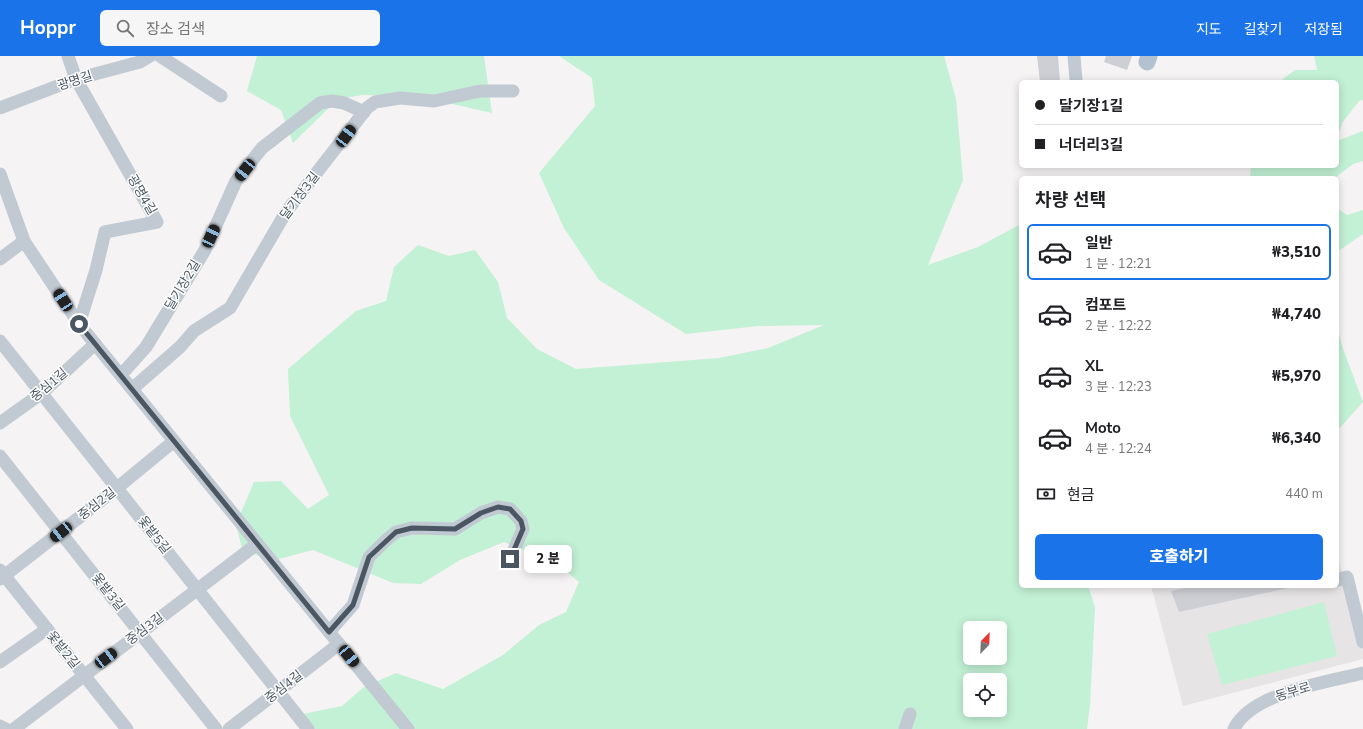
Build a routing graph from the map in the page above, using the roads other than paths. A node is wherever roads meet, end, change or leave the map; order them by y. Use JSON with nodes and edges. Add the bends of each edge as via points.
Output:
{"nodes":[{"id":1,"x":68,"y":56,"type":"edge"},
{"id":2,"x":150,"y":56,"type":"edge"},
{"id":3,"x":160,"y":56,"type":"edge"},
{"id":4,"x":1074,"y":56,"type":"edge"},
{"id":5,"x":76,"y":78,"type":"junction"},
{"id":6,"x":1076,"y":80,"type":"dead end"},
{"id":7,"x":513,"y":91,"type":"dead end"},
{"id":8,"x":221,"y":96,"type":"dead end"},
{"id":9,"x":0,"y":108,"type":"edge"},
{"id":10,"x":364,"y":112,"type":"junction"},
{"id":11,"x":0,"y":174,"type":"edge"},
{"id":12,"x":24,"y":240,"type":"junction"},
{"id":13,"x":0,"y":259,"type":"edge"},
{"id":14,"x":79,"y":324,"type":"junction"},
{"id":15,"x":0,"y":340,"type":"edge"},
{"id":16,"x":95,"y":344,"type":"junction"},
{"id":17,"x":121,"y":375,"type":"junction"},
{"id":18,"x":132,"y":389,"type":"junction"},
{"id":19,"x":42,"y":393,"type":"junction"},
{"id":20,"x":0,"y":423,"type":"edge"},
{"id":21,"x":174,"y":441,"type":"junction"},
{"id":22,"x":0,"y":456,"type":"edge"},
{"id":23,"x":117,"y":488,"type":"junction"},
{"id":24,"x":61,"y":532,"type":"junction"},
{"id":25,"x":258,"y":544,"type":"junction"},
{"id":26,"x":510,"y":559,"type":"dead end"},
{"id":27,"x":2,"y":575,"type":"edge"},
{"id":28,"x":1342,"y":578,"type":"edge"},
{"id":29,"x":198,"y":589,"type":"junction"},
{"id":30,"x":47,"y":629,"type":"junction"},
{"id":31,"x":329,"y":632,"type":"junction"},
{"id":32,"x":140,"y":633,"type":"junction"},
{"id":33,"x":1363,"y":642,"type":"edge"},
{"id":34,"x":339,"y":644,"type":"junction"},
{"id":35,"x":0,"y":662,"type":"edge"},
{"id":36,"x":1363,"y":673,"type":"edge"},
{"id":37,"x":84,"y":676,"type":"junction"},
{"id":38,"x":278,"y":691,"type":"junction"},
{"id":39,"x":910,"y":714,"type":"dead end"},
{"id":40,"x":0,"y":726,"type":"edge"},
{"id":41,"x":6,"y":729,"type":"edge"},
{"id":42,"x":14,"y":729,"type":"edge"},
{"id":43,"x":127,"y":729,"type":"edge"},
{"id":44,"x":216,"y":729,"type":"edge"},
{"id":45,"x":229,"y":729,"type":"edge"},
{"id":46,"x":308,"y":729,"type":"edge"},
{"id":47,"x":408,"y":729,"type":"edge"},
{"id":48,"x":905,"y":729,"type":"edge"},
{"id":49,"x":1234,"y":729,"type":"edge"}],
"edges":[{"from":1,"to":5,"type":"street","name":"광명4길"},
{"from":2,"to":5,"type":"street","name":"광명길","via":[[140,62]]},
{"from":3,"to":8,"type":"street"},
{"from":4,"to":6,"type":"street"},
{"from":5,"to":9,"type":"street","name":"광명길"},
{"from":5,"to":14,"type":"street","name":"광명4길","via":[[157,222],[104,232],[96,270]]},
{"from":7,"to":10,"type":"street","name":"달기장3길","via":[[480,91],[434,101],[400,98],[375,102]]},
{"from":10,"to":17,"type":"street","name":"달기장2길","via":[[344,103],[320,103],[262,148],[236,181],[204,250],[146,347]]},
{"from":10,"to":18,"type":"street","name":"달기장3길","via":[[286,212],[230,308],[194,331],[180,347]]},
{"from":11,"to":12,"type":"street"},
{"from":12,"to":13,"type":"street"},
{"from":12,"to":14,"type":"street"},
{"from":14,"to":16,"type":"street"},
{"from":15,"to":19,"type":"street","name":"옻밭5길"},
{"from":16,"to":17,"type":"street"},
{"from":16,"to":19,"type":"street","name":"중심1길"},
{"from":17,"to":18,"type":"street"},
{"from":18,"to":21,"type":"street"},
{"from":19,"to":20,"type":"street","name":"중심1길"},
{"from":19,"to":23,"type":"street","name":"옻밭5길"},
{"from":21,"to":23,"type":"street","name":"중심2길"},
{"from":21,"to":25,"type":"street"},
{"from":22,"to":24,"type":"street","name":"옻밭3길"},
{"from":23,"to":24,"type":"street","name":"중심2길"},
{"from":23,"to":29,"type":"street","name":"옻밭5길"},
{"from":24,"to":27,"type":"street","name":"중심2길"},
{"from":24,"to":32,"type":"street","name":"옻밭3길"},
{"from":25,"to":29,"type":"street","name":"중심3길"},
{"from":25,"to":31,"type":"street"},
{"from":26,"to":31,"type":"street","via":[[523,529],[521,521],[510,509],[498,507],[481,513],[455,529],[412,528],[396,532],[369,557],[353,605]]},
{"from":27,"to":30,"type":"street","name":"옻밭2길"},
{"from":28,"to":33,"type":"street"},
{"from":29,"to":32,"type":"street","name":"중심3길"},
{"from":29,"to":38,"type":"street","name":"옻밭5길"},
{"from":30,"to":35,"type":"street"},
{"from":30,"to":37,"type":"street","name":"옻밭2길"},
{"from":31,"to":34,"type":"street"},
{"from":32,"to":37,"type":"street","name":"중심3길"},
{"from":32,"to":44,"type":"street","name":"옻밭3길"},
{"from":34,"to":38,"type":"street","name":"중심4길"},
{"from":34,"to":47,"type":"street"},
{"from":36,"to":49,"type":"street","name":"동부로","via":[[1277,696],[1248,712],[1239,719]]},
{"from":37,"to":42,"type":"street","name":"중심3길"},
{"from":37,"to":43,"type":"street","name":"옻밭2길"},
{"from":38,"to":45,"type":"street","name":"중심4길"},
{"from":38,"to":46,"type":"street","name":"옻밭5길"},
{"from":39,"to":48,"type":"street"},
{"from":40,"to":41,"type":"street"}]}
